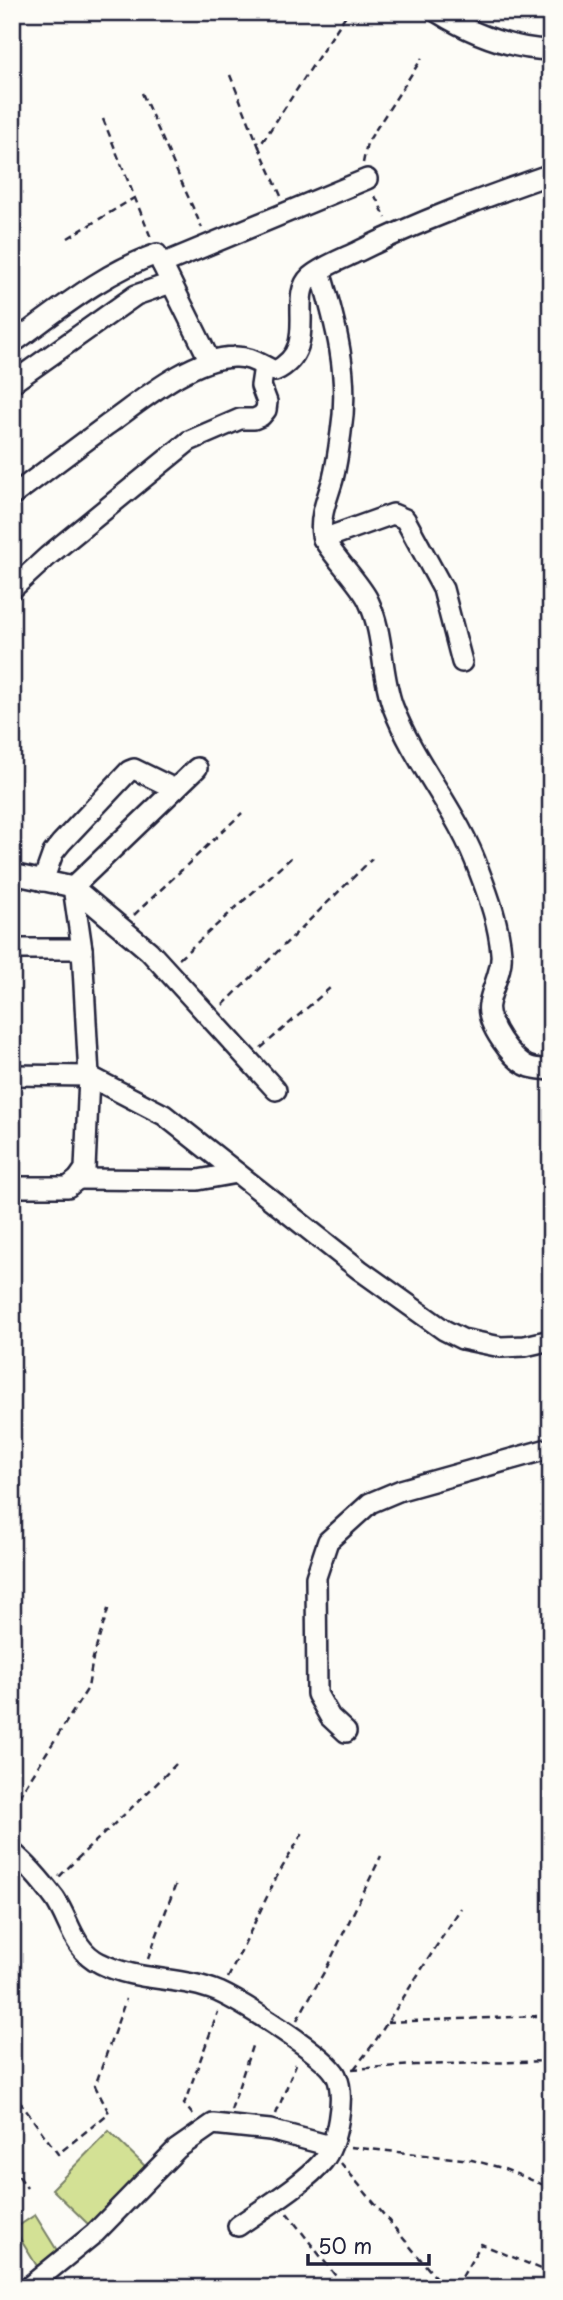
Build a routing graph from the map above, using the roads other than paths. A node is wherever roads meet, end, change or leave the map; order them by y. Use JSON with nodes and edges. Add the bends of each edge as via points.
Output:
{"nodes":[{"id":1,"x":437,"y":12,"type":"edge"},
{"id":2,"x":551,"y":50,"type":"edge"},
{"id":3,"x":551,"y":174,"type":"edge"},
{"id":4,"x":367,"y":179,"type":"road end"},
{"id":5,"x":160,"y":259,"type":"junction"},
{"id":6,"x":320,"y":271,"type":"junction"},
{"id":7,"x":171,"y":283,"type":"junction"},
{"id":8,"x":17,"y":340,"type":"dead end"},
{"id":9,"x":210,"y":361,"type":"junction"},
{"id":10,"x":264,"y":366,"type":"junction"},
{"id":11,"x":12,"y":383,"type":"edge"},
{"id":12,"x":12,"y":496,"type":"edge"},
{"id":13,"x":323,"y":539,"type":"junction"},
{"id":14,"x":12,"y":589,"type":"edge"},
{"id":15,"x":462,"y":662,"type":"dead end"},
{"id":16,"x":197,"y":768,"type":"dead end"},
{"id":17,"x":175,"y":789,"type":"junction"},
{"id":18,"x":12,"y":874,"type":"edge"},
{"id":19,"x":43,"y":881,"type":"junction"},
{"id":20,"x":73,"y":887,"type":"junction"},
{"id":21,"x":12,"y":949,"type":"edge"},
{"id":22,"x":82,"y":949,"type":"junction"},
{"id":23,"x":551,"y":1070,"type":"edge"},
{"id":24,"x":12,"y":1075,"type":"edge"},
{"id":25,"x":89,"y":1076,"type":"junction"},
{"id":26,"x":276,"y":1090,"type":"dead end"},
{"id":27,"x":237,"y":1173,"type":"junction"},
{"id":28,"x":78,"y":1179,"type":"junction"},
{"id":29,"x":12,"y":1187,"type":"edge"},
{"id":30,"x":551,"y":1340,"type":"edge"},
{"id":31,"x":551,"y":1448,"type":"edge"},
{"id":32,"x":346,"y":1732,"type":"dead end"},
{"id":33,"x":12,"y":1852,"type":"edge"},
{"id":34,"x":329,"y":2149,"type":"junction"},
{"id":35,"x":238,"y":2226,"type":"dead end"},
{"id":36,"x":26,"y":2284,"type":"edge"}],
"edges":[{"from":1,"to":2,"type":"street","via":[[483,37],[515,47]]},
{"from":3,"to":6,"type":"street","via":[[394,233]]},
{"from":4,"to":5,"type":"street"},
{"from":5,"to":7,"type":"street"},
{"from":5,"to":8,"type":"street","via":[[144,259],[83,292]]},
{"from":6,"to":10,"type":"street","via":[[308,279],[303,290],[298,349],[275,371]]},
{"from":6,"to":13,"type":"street","via":[[336,322],[345,383],[334,475],[321,521]]},
{"from":7,"to":9,"type":"street"},
{"from":7,"to":11,"type":"street","via":[[136,295]]},
{"from":9,"to":10,"type":"street","via":[[249,358]]},
{"from":9,"to":12,"type":"street","via":[[144,396]]},
{"from":10,"to":14,"type":"street","via":[[261,386],[267,402],[261,416],[240,419],[189,441]]},
{"from":13,"to":15,"type":"street","via":[[393,514],[405,519],[443,589]]},
{"from":13,"to":23,"type":"street","via":[[367,597],[377,619],[393,706],[478,867],[502,955],[489,1017],[500,1040],[519,1061]]},
{"from":16,"to":17,"type":"street"},
{"from":17,"to":19,"type":"street","via":[[134,769],[129,771],[53,853]]},
{"from":17,"to":20,"type":"street"},
{"from":18,"to":19,"type":"street"},
{"from":19,"to":20,"type":"street"},
{"from":20,"to":22,"type":"street"},
{"from":20,"to":26,"type":"street","via":[[149,951]]},
{"from":21,"to":22,"type":"street"},
{"from":22,"to":25,"type":"street"},
{"from":24,"to":25,"type":"street"},
{"from":25,"to":27,"type":"street","via":[[164,1115]]},
{"from":25,"to":28,"type":"street","via":[[85,1169]]},
{"from":27,"to":28,"type":"street","via":[[198,1180]]},
{"from":27,"to":30,"type":"street","via":[[360,1270],[453,1335],[501,1347]]},
{"from":28,"to":29,"type":"street","via":[[68,1187]]},
{"from":31,"to":32,"type":"street","via":[[369,1503],[328,1541],[316,1577],[317,1694],[330,1717]]},
{"from":33,"to":34,"type":"street","via":[[56,1900],[74,1938],[98,1963],[218,1992],[308,2049],[336,2074],[341,2106]]},
{"from":34,"to":35,"type":"street","via":[[314,2169]]},
{"from":34,"to":36,"type":"street","via":[[270,2130],[214,2124],[177,2149],[95,2234]]}]}
